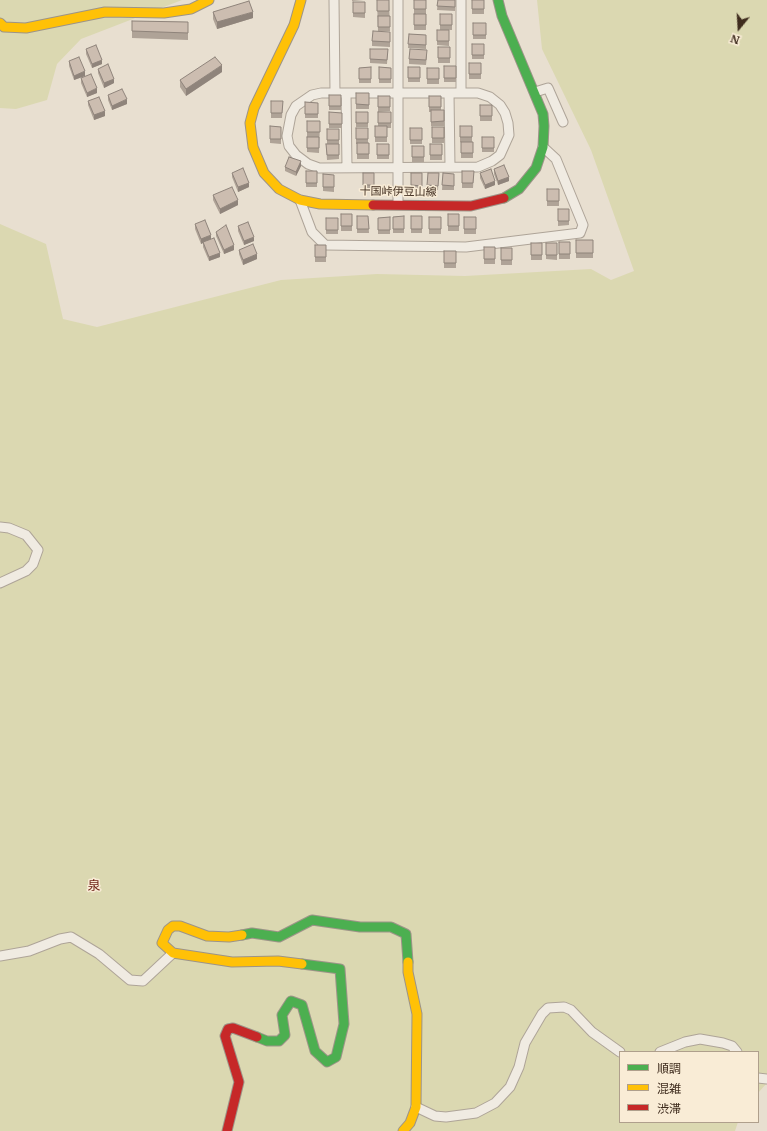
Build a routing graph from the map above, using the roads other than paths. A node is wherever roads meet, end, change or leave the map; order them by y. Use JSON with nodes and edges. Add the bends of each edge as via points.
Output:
{"nodes":[{"id":1,"x":209,"y":0,"type":"edge"},
{"id":2,"x":301,"y":0,"type":"edge"},
{"id":3,"x":334,"y":0,"type":"edge"},
{"id":4,"x":398,"y":0,"type":"edge"},
{"id":5,"x":460,"y":0,"type":"edge"},
{"id":6,"x":498,"y":0,"type":"edge"},
{"id":7,"x":0,"y":23,"type":"edge"},
{"id":8,"x":535,"y":92,"type":"junction"},
{"id":9,"x":335,"y":93,"type":"junction"},
{"id":10,"x":346,"y":93,"type":"junction"},
{"id":11,"x":398,"y":93,"type":"junction"},
{"id":12,"x":449,"y":93,"type":"junction"},
{"id":13,"x":461,"y":93,"type":"junction"},
{"id":14,"x":563,"y":122,"type":"dead end"},
{"id":15,"x":543,"y":147,"type":"junction"},
{"id":16,"x":398,"y":167,"type":"junction"},
{"id":17,"x":450,"y":167,"type":"junction"},
{"id":18,"x":347,"y":168,"type":"junction"},
{"id":19,"x":300,"y":200,"type":"junction"},
{"id":20,"x":398,"y":204,"type":"junction"},
{"id":21,"x":0,"y":527,"type":"edge"},
{"id":22,"x":0,"y":583,"type":"edge"},
{"id":23,"x":173,"y":953,"type":"junction"},
{"id":24,"x":0,"y":956,"type":"edge"},
{"id":25,"x":619,"y":1051,"type":"edge"},
{"id":26,"x":662,"y":1051,"type":"edge"},
{"id":27,"x":736,"y":1051,"type":"edge"},
{"id":28,"x":416,"y":1106,"type":"junction"},
{"id":29,"x":226,"y":1131,"type":"edge"},
{"id":30,"x":403,"y":1131,"type":"edge"}],
"edges":[{"from":1,"to":7,"type":"street","via":[[191,9],[171,12],[104,12],[26,28],[4,27]]},
{"from":2,"to":19,"type":"street","name":"十国峠伊豆山線","via":[[294,25],[254,108],[250,124],[253,147],[264,173],[279,190]]},
{"from":3,"to":9,"type":"street"},
{"from":4,"to":11,"type":"street"},
{"from":5,"to":13,"type":"street"},
{"from":6,"to":8,"type":"street","name":"十国峠伊豆山線","via":[[502,16]]},
{"from":8,"to":14,"type":"street","via":[[548,88]]},
{"from":8,"to":15,"type":"street","name":"十国峠伊豆山線","via":[[543,114]]},
{"from":9,"to":10,"type":"street"},
{"from":9,"to":18,"type":"street","via":[[312,95],[296,106],[291,115],[287,136],[289,146],[308,164],[319,168]]},
{"from":10,"to":11,"type":"street"},
{"from":10,"to":18,"type":"street"},
{"from":11,"to":12,"type":"street"},
{"from":11,"to":16,"type":"street"},
{"from":12,"to":13,"type":"street"},
{"from":12,"to":17,"type":"street"},
{"from":13,"to":17,"type":"street","via":[[478,93],[490,97],[500,105],[508,123],[509,135],[505,146],[492,162],[478,167]]},
{"from":15,"to":19,"type":"street","via":[[556,159],[583,225],[580,233],[466,247],[325,245],[312,232]]},
{"from":15,"to":20,"type":"street","name":"十国峠伊豆山線","via":[[536,168],[519,189],[500,200],[471,206]]},
{"from":16,"to":17,"type":"street"},
{"from":16,"to":18,"type":"street"},
{"from":16,"to":20,"type":"street"},
{"from":19,"to":20,"type":"street","name":"十国峠伊豆山線","via":[[320,204]]},
{"from":21,"to":22,"type":"street","via":[[26,535],[38,550],[33,564],[26,571]]},
{"from":23,"to":24,"type":"street","via":[[143,981],[130,980],[99,954],[71,937],[29,951]]},
{"from":23,"to":28,"type":"street","via":[[162,943],[168,930],[173,926],[207,936],[229,937],[252,934],[279,937],[312,920],[338,925],[391,927],[400,930],[406,934],[408,972],[417,1014]]},
{"from":23,"to":29,"type":"street","via":[[232,962],[278,961],[340,969],[344,1024],[336,1057],[327,1062],[315,1051],[302,1005],[291,1001],[282,1015],[285,1035],[279,1041],[267,1041],[233,1028],[228,1029],[225,1036],[239,1082]]},
{"from":25,"to":28,"type":"street","via":[[592,1032],[571,1010],[564,1007],[548,1008],[525,1043],[510,1087],[495,1103],[476,1113],[446,1117],[434,1116]]},
{"from":26,"to":27,"type":"street","via":[[700,1039],[723,1043],[732,1046]]},
{"from":28,"to":30,"type":"street","via":[[410,1123]]}]}
